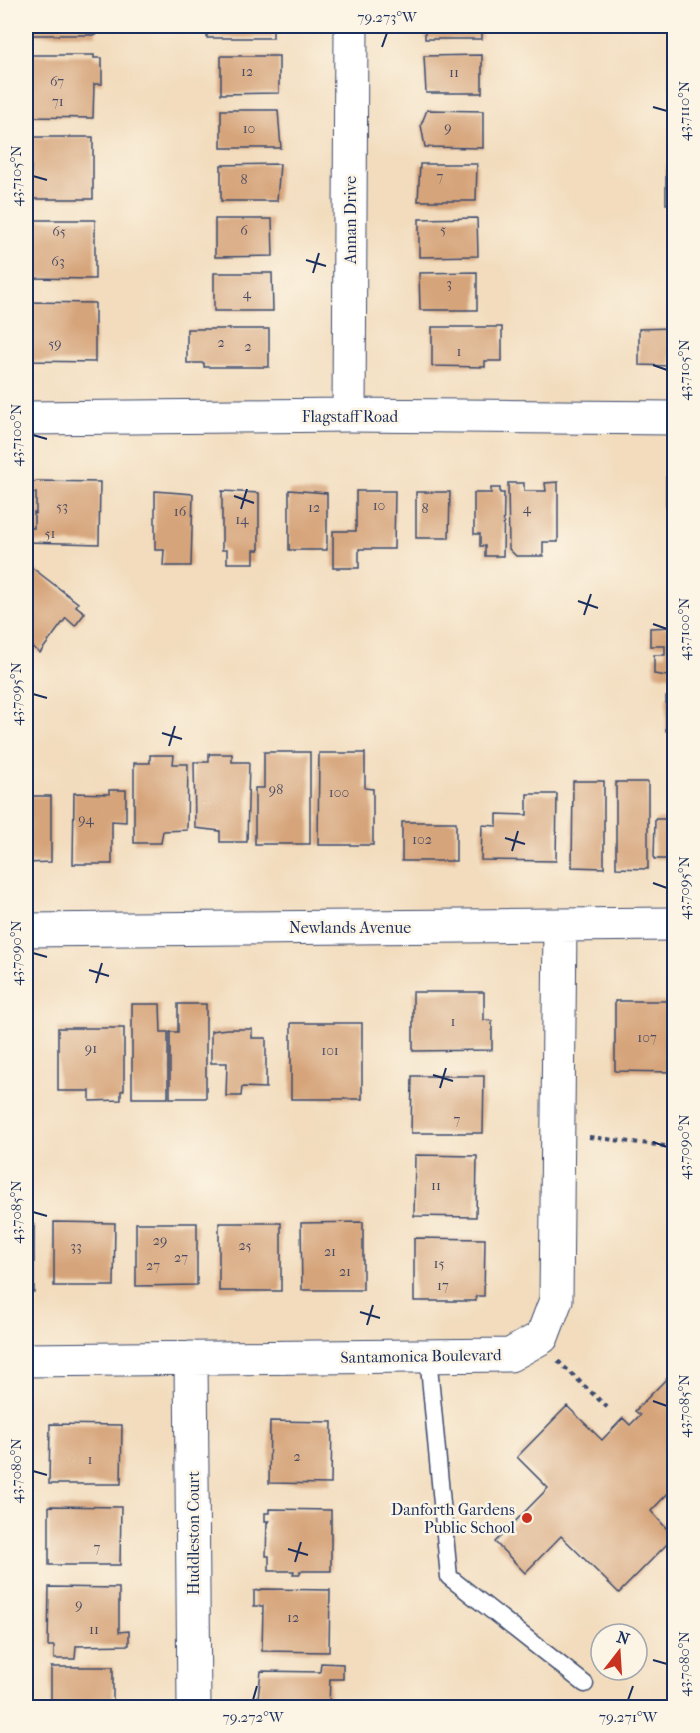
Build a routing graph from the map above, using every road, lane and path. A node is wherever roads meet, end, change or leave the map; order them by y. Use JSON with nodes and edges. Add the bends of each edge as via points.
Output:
{"nodes":[{"id":1,"x":351,"y":26,"type":"edge"},
{"id":2,"x":349,"y":415,"type":"junction"},
{"id":3,"x":675,"y":417,"type":"edge"},
{"id":4,"x":26,"y":418,"type":"edge"},
{"id":5,"x":675,"y":924,"type":"edge"},
{"id":6,"x":560,"y":926,"type":"junction"},
{"id":7,"x":26,"y":930,"type":"edge"},
{"id":8,"x":557,"y":1137,"type":"junction"},
{"id":9,"x":675,"y":1147,"type":"edge"},
{"id":10,"x":536,"y":1341,"type":"junction"},
{"id":11,"x":428,"y":1356,"type":"junction"},
{"id":12,"x":191,"y":1359,"type":"junction"},
{"id":13,"x":26,"y":1360,"type":"edge"},
{"id":14,"x":610,"y":1410,"type":"dead end"},
{"id":15,"x":585,"y":1684,"type":"dead end"},
{"id":16,"x":194,"y":1707,"type":"edge"}],
"edges":[{"from":1,"to":2,"type":"street","name":"Annan Drive"},
{"from":2,"to":3,"type":"street","name":"Flagstaff Road"},
{"from":2,"to":4,"type":"street","name":"Flagstaff Road"},
{"from":5,"to":6,"type":"street","name":"Newlands Avenue"},
{"from":6,"to":7,"type":"street","name":"Newlands Avenue"},
{"from":6,"to":8,"type":"street"},
{"from":8,"to":9,"type":"path"},
{"from":8,"to":10,"type":"street","via":[[556,1300],[542,1337]]},
{"from":10,"to":11,"type":"street","name":"Santamonica Boulevard","via":[[510,1355]]},
{"from":10,"to":14,"type":"path"},
{"from":11,"to":12,"type":"street","name":"Santamonica Boulevard"},
{"from":11,"to":15,"type":"lane","via":[[449,1576]]},
{"from":12,"to":13,"type":"street","name":"Santamonica Boulevard"},
{"from":12,"to":16,"type":"street","name":"Huddleston Court"}]}
